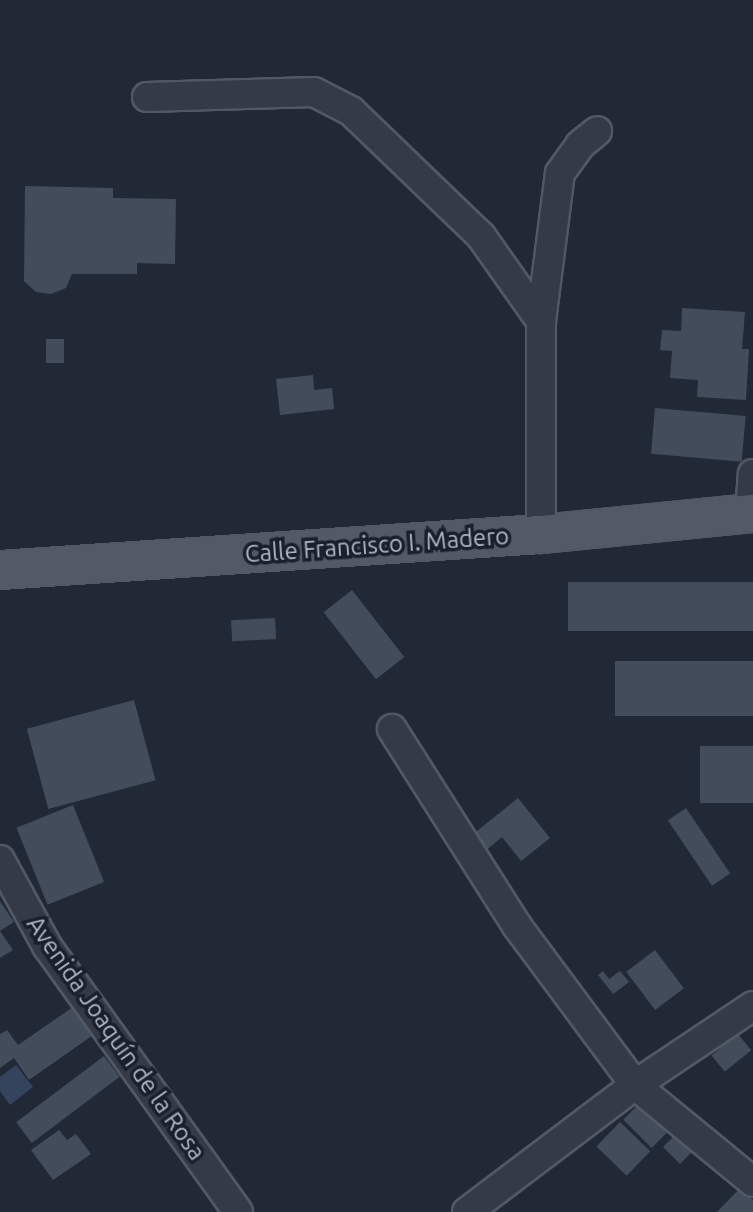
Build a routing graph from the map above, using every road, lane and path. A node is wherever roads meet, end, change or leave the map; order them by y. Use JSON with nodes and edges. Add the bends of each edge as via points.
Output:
{"nodes":[{"id":1,"x":147,"y":97,"type":"dead end"},
{"id":2,"x":597,"y":131,"type":"dead end"},
{"id":3,"x":541,"y":321,"type":"junction"},
{"id":4,"x":753,"y":474,"type":"edge"},
{"id":5,"x":752,"y":513,"type":"edge"},
{"id":6,"x":541,"y":534,"type":"junction"},
{"id":7,"x":0,"y":570,"type":"edge"},
{"id":8,"x":392,"y":729,"type":"dead end"},
{"id":9,"x":0,"y":860,"type":"edge"},
{"id":10,"x":753,"y":1006,"type":"edge"},
{"id":11,"x":635,"y":1085,"type":"junction"},
{"id":12,"x":753,"y":1182,"type":"edge"},
{"id":13,"x":469,"y":1211,"type":"edge"},
{"id":14,"x":238,"y":1212,"type":"edge"}],
"edges":[{"from":1,"to":3,"type":"street","via":[[314,92],[351,111],[481,236]]},
{"from":2,"to":3,"type":"street","via":[[560,173]]},
{"from":3,"to":6,"type":"street"},
{"from":4,"to":5,"type":"street"},
{"from":5,"to":6,"type":"main road","name":"Calle Francisco I. Madero"},
{"from":6,"to":7,"type":"main road","name":"Calle Francisco I. Madero"},
{"from":8,"to":11,"type":"street","via":[[517,926]]},
{"from":9,"to":14,"type":"street","name":"Avenida Joaquín de la Rosa","via":[[47,946]]},
{"from":10,"to":11,"type":"street"},
{"from":11,"to":12,"type":"street"},
{"from":11,"to":13,"type":"street"}]}
